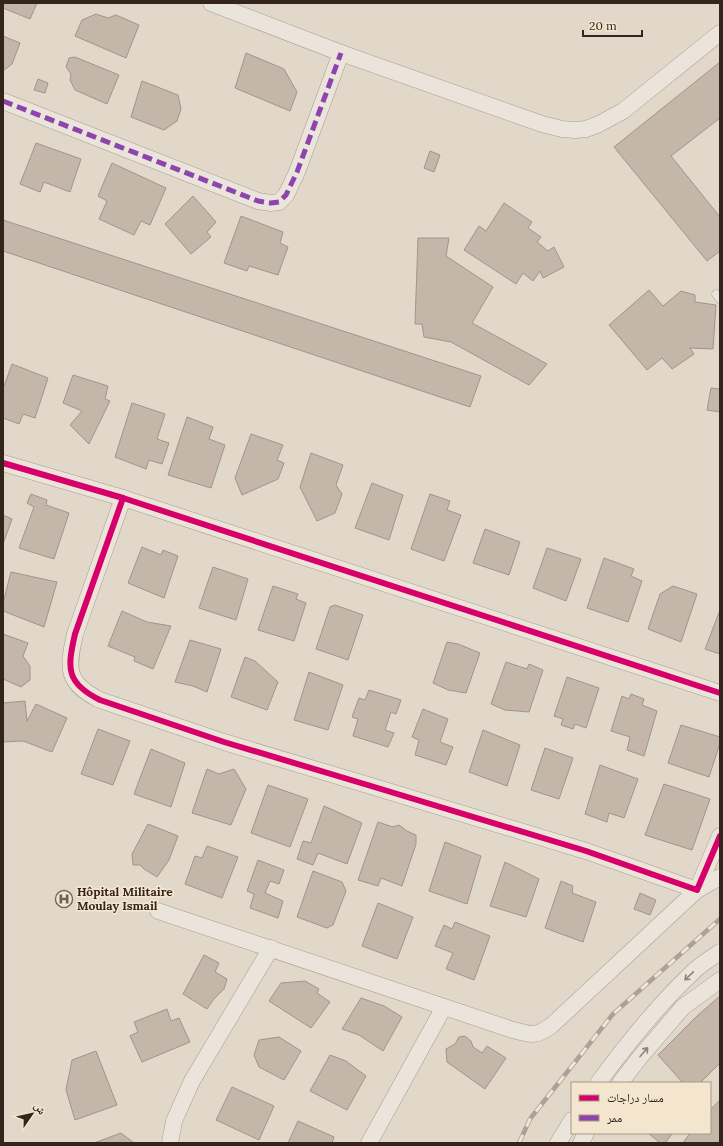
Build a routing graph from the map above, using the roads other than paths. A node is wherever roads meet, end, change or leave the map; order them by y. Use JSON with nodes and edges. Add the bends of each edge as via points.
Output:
{"nodes":[{"id":1,"x":211,"y":3,"type":"edge"},
{"id":2,"x":720,"y":32,"type":"edge"},
{"id":3,"x":341,"y":54,"type":"junction"},
{"id":4,"x":3,"y":101,"type":"edge"},
{"id":5,"x":3,"y":463,"type":"edge"},
{"id":6,"x":123,"y":498,"type":"junction"},
{"id":7,"x":720,"y":693,"type":"edge"},
{"id":8,"x":720,"y":836,"type":"edge"},
{"id":9,"x":720,"y":877,"type":"edge"},
{"id":10,"x":697,"y":890,"type":"junction"},
{"id":11,"x":158,"y":910,"type":"dead end"},
{"id":12,"x":271,"y":948,"type":"junction"},
{"id":13,"x":720,"y":952,"type":"edge"},
{"id":14,"x":720,"y":980,"type":"edge"},
{"id":15,"x":444,"y":1007,"type":"junction"},
{"id":16,"x":599,"y":1082,"type":"edge"},
{"id":17,"x":621,"y":1082,"type":"edge"},
{"id":18,"x":571,"y":1122,"type":"edge"},
{"id":19,"x":586,"y":1134,"type":"edge"},
{"id":20,"x":170,"y":1143,"type":"edge"},
{"id":21,"x":369,"y":1143,"type":"edge"},
{"id":22,"x":558,"y":1143,"type":"edge"},
{"id":23,"x":581,"y":1143,"type":"edge"}],
"edges":[{"from":1,"to":3,"type":"street"},
{"from":2,"to":3,"type":"street","via":[[623,111],[586,129],[562,129],[542,124]]},
{"from":3,"to":4,"type":"street","via":[[297,172],[286,196],[279,202],[258,201]]},
{"from":5,"to":6,"type":"street"},
{"from":6,"to":7,"type":"street"},
{"from":6,"to":10,"type":"street","via":[[71,650],[71,675],[88,694],[224,742],[586,852]]},
{"from":8,"to":10,"type":"street"},
{"from":9,"to":10,"type":"street"},
{"from":10,"to":15,"type":"street","via":[[569,1011],[543,1032],[527,1034]]},
{"from":11,"to":12,"type":"street"},
{"from":12,"to":15,"type":"street"},
{"from":12,"to":20,"type":"street","via":[[192,1082],[174,1121]]},
{"from":13,"to":16,"type":"street","one_way":true,"via":[[692,973],[671,994],[618,1055]]},
{"from":17,"to":14,"type":"street","one_way":true,"via":[[684,1007]]},
{"from":15,"to":21,"type":"street"},
{"from":18,"to":22,"type":"street"},
{"from":19,"to":23,"type":"street"}]}
